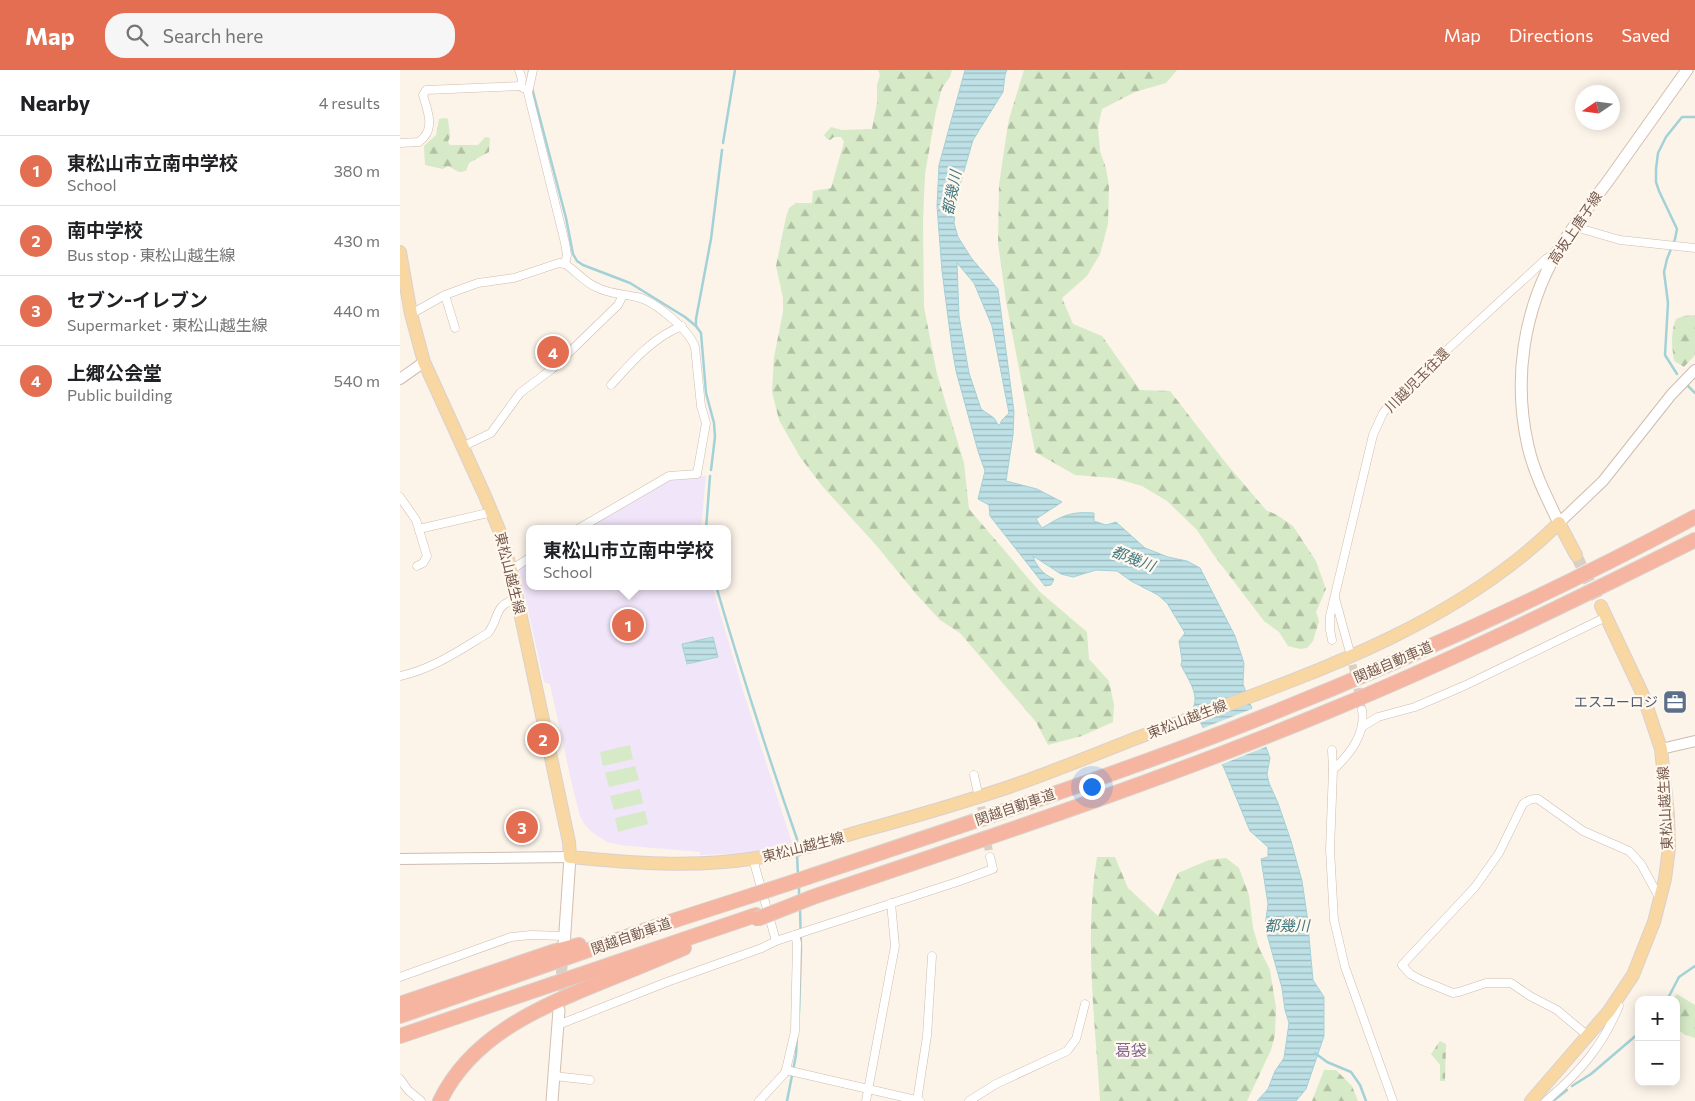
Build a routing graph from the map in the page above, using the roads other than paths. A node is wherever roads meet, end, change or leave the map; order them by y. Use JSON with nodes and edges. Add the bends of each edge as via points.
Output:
{"nodes":[{"id":1,"x":519,"y":70,"type":"edge"},
{"id":2,"x":533,"y":70,"type":"edge"},
{"id":3,"x":1687,"y":70,"type":"edge"},
{"id":4,"x":521,"y":86,"type":"junction"},
{"id":5,"x":528,"y":93,"type":"junction"},
{"id":6,"x":400,"y":143,"type":"edge"},
{"id":7,"x":1575,"y":226,"type":"junction"},
{"id":8,"x":1695,"y":248,"type":"edge"},
{"id":9,"x":400,"y":252,"type":"edge"},
{"id":10,"x":1558,"y":252,"type":"junction"},
{"id":11,"x":565,"y":264,"type":"junction"},
{"id":12,"x":623,"y":295,"type":"junction"},
{"id":13,"x":445,"y":296,"type":"junction"},
{"id":14,"x":411,"y":314,"type":"junction"},
{"id":15,"x":682,"y":326,"type":"junction"},
{"id":16,"x":455,"y":328,"type":"dead end"},
{"id":17,"x":424,"y":362,"type":"junction"},
{"id":18,"x":1695,"y":370,"type":"edge"},
{"id":19,"x":400,"y":379,"type":"edge"},
{"id":20,"x":611,"y":386,"type":"dead end"},
{"id":21,"x":462,"y":447,"type":"junction"},
{"id":22,"x":400,"y":496,"type":"edge"},
{"id":23,"x":492,"y":512,"type":"junction"},
{"id":24,"x":1695,"y":517,"type":"edge"},
{"id":25,"x":1559,"y":523,"type":"junction"},
{"id":26,"x":585,"y":525,"type":"edge"},
{"id":27,"x":419,"y":529,"type":"junction"},
{"id":28,"x":1695,"y":540,"type":"edge"},
{"id":29,"x":1576,"y":555,"type":"tunnel mouth"},
{"id":30,"x":526,"y":560,"type":"edge"},
{"id":31,"x":417,"y":566,"type":"dead end"},
{"id":32,"x":511,"y":570,"type":"junction"},
{"id":33,"x":1335,"y":597,"type":"junction"},
{"id":34,"x":517,"y":598,"type":"junction"},
{"id":35,"x":1603,"y":612,"type":"joint"},
{"id":36,"x":1332,"y":640,"type":"dead end"},
{"id":37,"x":1349,"y":649,"type":"tunnel mouth"},
{"id":38,"x":400,"y":676,"type":"edge"},
{"id":39,"x":1362,"y":710,"type":"tunnel mouth"},
{"id":40,"x":1362,"y":727,"type":"junction"},
{"id":41,"x":1695,"y":741,"type":"edge"},
{"id":42,"x":1661,"y":749,"type":"junction"},
{"id":43,"x":1332,"y":750,"type":"dead end"},
{"id":44,"x":1333,"y":770,"type":"junction"},
{"id":45,"x":974,"y":775,"type":"dead end"},
{"id":46,"x":977,"y":788,"type":"tunnel mouth"},
{"id":47,"x":570,"y":856,"type":"junction"},
{"id":48,"x":990,"y":857,"type":"tunnel mouth"},
{"id":49,"x":759,"y":858,"type":"junction"},
{"id":50,"x":400,"y":860,"type":"edge"},
{"id":51,"x":1660,"y":900,"type":"junction"},
{"id":52,"x":890,"y":903,"type":"junction"},
{"id":53,"x":756,"y":917,"type":"junction"},
{"id":54,"x":660,"y":925,"type":"junction"},
{"id":55,"x":800,"y":933,"type":"junction"},
{"id":56,"x":564,"y":941,"type":"joint"},
{"id":57,"x":776,"y":941,"type":"junction"},
{"id":58,"x":932,"y":956,"type":"dead end"},
{"id":59,"x":400,"y":977,"type":"edge"},
{"id":60,"x":1617,"y":1000,"type":"junction"},
{"id":61,"x":400,"y":1004,"type":"edge"},
{"id":62,"x":1085,"y":1004,"type":"dead end"},
{"id":63,"x":558,"y":1010,"type":"tunnel mouth"},
{"id":64,"x":400,"y":1016,"type":"edge"},
{"id":65,"x":558,"y":1025,"type":"junction"},
{"id":66,"x":400,"y":1036,"type":"edge"},
{"id":67,"x":1588,"y":1036,"type":"junction"},
{"id":68,"x":791,"y":1071,"type":"junction"},
{"id":69,"x":554,"y":1076,"type":"junction"},
{"id":70,"x":400,"y":1079,"type":"edge"},
{"id":71,"x":590,"y":1080,"type":"dead end"},
{"id":72,"x":868,"y":1089,"type":"junction"},
{"id":73,"x":421,"y":1101,"type":"edge"},
{"id":74,"x":440,"y":1101,"type":"edge"},
{"id":75,"x":552,"y":1101,"type":"edge"},
{"id":76,"x":759,"y":1101,"type":"edge"},
{"id":77,"x":866,"y":1101,"type":"edge"},
{"id":78,"x":918,"y":1101,"type":"edge"},
{"id":79,"x":970,"y":1101,"type":"edge"},
{"id":80,"x":1393,"y":1101,"type":"edge"},
{"id":81,"x":1531,"y":1101,"type":"edge"},
{"id":82,"x":1546,"y":1101,"type":"edge"}],
"edges":[{"from":1,"to":4,"type":"street"},
{"from":2,"to":5,"type":"street"},
{"from":3,"to":7,"type":"main road","name":"高坂上唐子線"},
{"from":4,"to":5,"type":"street"},
{"from":4,"to":6,"type":"street","via":[[426,90],[423,95],[429,120],[428,132],[419,142]]},
{"from":5,"to":11,"type":"street","via":[[566,243]]},
{"from":7,"to":8,"type":"street","via":[[1620,240]]},
{"from":7,"to":10,"type":"main road","name":"高坂上唐子線"},
{"from":9,"to":14,"type":"main road","name":"東松山越生線"},
{"from":10,"to":25,"type":"main road","name":"高坂上唐子線","via":[[1534,304],[1525,337],[1520,381],[1528,446]]},
{"from":10,"to":33,"type":"street","name":"川越児玉往還","via":[[1546,259],[1405,388],[1383,413],[1373,435]]},
{"from":11,"to":12,"type":"street","via":[[597,288]]},
{"from":11,"to":13,"type":"street","via":[[551,265],[514,278],[478,283]]},
{"from":12,"to":15,"type":"street","via":[[639,298]]},
{"from":12,"to":21,"type":"street","via":[[618,305],[552,370],[520,393],[490,433]]},
{"from":13,"to":14,"type":"street"},
{"from":13,"to":16,"type":"street"},
{"from":14,"to":17,"type":"main road","name":"東松山越生線"},
{"from":15,"to":20,"type":"street","via":[[669,331],[651,345]]},
{"from":15,"to":26,"type":"street","via":[[694,347],[706,423],[697,474],[669,476]]},
{"from":17,"to":19,"type":"street"},
{"from":17,"to":21,"type":"main road","name":"東松山越生線"},
{"from":18,"to":25,"type":"street","via":[[1671,395],[1603,481]]},
{"from":21,"to":23,"type":"main road","name":"東松山越生線"},
{"from":22,"to":27,"type":"street"},
{"from":23,"to":27,"type":"street"},
{"from":23,"to":32,"type":"main road","name":"東松山越生線"},
{"from":24,"to":54,"type":"highway","name":"関越自動車道","bridge":true,"via":[[1494,618],[1227,731],[1016,807]]},
{"from":25,"to":29,"type":"main road"},
{"from":25,"to":49,"type":"main road","name":"東松山越生線","via":[[1508,568],[1457,602],[1410,628],[1323,668],[1012,786]]},
{"from":27,"to":31,"type":"street","via":[[427,556]]},
{"from":28,"to":53,"type":"highway","name":"関越自動車道","bridge":true,"via":[[1503,634],[1330,711],[1021,827]]},
{"from":30,"to":32,"type":"street"},
{"from":32,"to":34,"type":"main road","name":"東松山越生線"},
{"from":33,"to":36,"type":"street","name":"川越児玉往還","via":[[1330,616]]},
{"from":33,"to":37,"type":"street"},
{"from":34,"to":38,"type":"street","via":[[501,606],[488,632],[444,660]]},
{"from":34,"to":47,"type":"main road","name":"東松山越生線"},
{"from":35,"to":40,"type":"street","via":[[1466,685],[1415,707],[1378,717]]},
{"from":35,"to":42,"type":"main road","name":"東松山越生線","via":[[1643,695]]},
{"from":39,"to":40,"type":"street"},
{"from":40,"to":44,"type":"street","via":[[1346,758]]},
{"from":41,"to":42,"type":"street"},
{"from":42,"to":51,"type":"main road","name":"東松山越生線","via":[[1669,848]]},
{"from":43,"to":44,"type":"street"},
{"from":44,"to":80,"type":"street","via":[[1330,850],[1334,920],[1345,966]]},
{"from":45,"to":46,"type":"street"},
{"from":47,"to":49,"type":"main road","name":"東松山越生線","via":[[665,863]]},
{"from":47,"to":50,"type":"street"},
{"from":47,"to":56,"type":"main road"},
{"from":48,"to":52,"type":"street","via":[[993,869]]},
{"from":49,"to":57,"type":"street"},
{"from":51,"to":60,"type":"main road","name":"東松山越生線","via":[[1633,975]]},
{"from":51,"to":67,"type":"street","via":[[1641,864],[1629,851],[1583,831],[1534,798],[1524,804],[1499,853],[1475,887],[1402,965],[1410,974],[1453,993],[1486,983],[1511,983],[1557,1010]]},
{"from":52,"to":55,"type":"street"},
{"from":52,"to":72,"type":"street","via":[[895,946]]},
{"from":53,"to":66,"type":"highway","name":"関越自動車道"},
{"from":53,"to":74,"type":"highway","via":[[517,1021],[491,1039],[465,1064]]},
{"from":54,"to":61,"type":"highway","via":[[552,952]]},
{"from":54,"to":64,"type":"highway","name":"関越自動車道"},
{"from":55,"to":57,"type":"street"},
{"from":55,"to":68,"type":"street"},
{"from":56,"to":59,"type":"street","via":[[531,935],[511,937]]},
{"from":57,"to":65,"type":"street"},
{"from":58,"to":78,"type":"street","via":[[927,1036]]},
{"from":60,"to":67,"type":"main road","name":"東松山越生線"},
{"from":60,"to":82,"type":"street","via":[[1619,1006],[1614,1020],[1598,1046],[1567,1084]]},
{"from":62,"to":79,"type":"street","via":[[1076,1039],[1067,1051],[996,1084]]},
{"from":63,"to":65,"type":"main road"},
{"from":65,"to":69,"type":"main road"},
{"from":67,"to":81,"type":"main road","name":"東松山越生線"},
{"from":68,"to":72,"type":"street"},
{"from":68,"to":76,"type":"street"},
{"from":69,"to":71,"type":"street"},
{"from":69,"to":75,"type":"main road"},
{"from":70,"to":73,"type":"street"},
{"from":72,"to":77,"type":"street"},
{"from":72,"to":78,"type":"street"}]}
